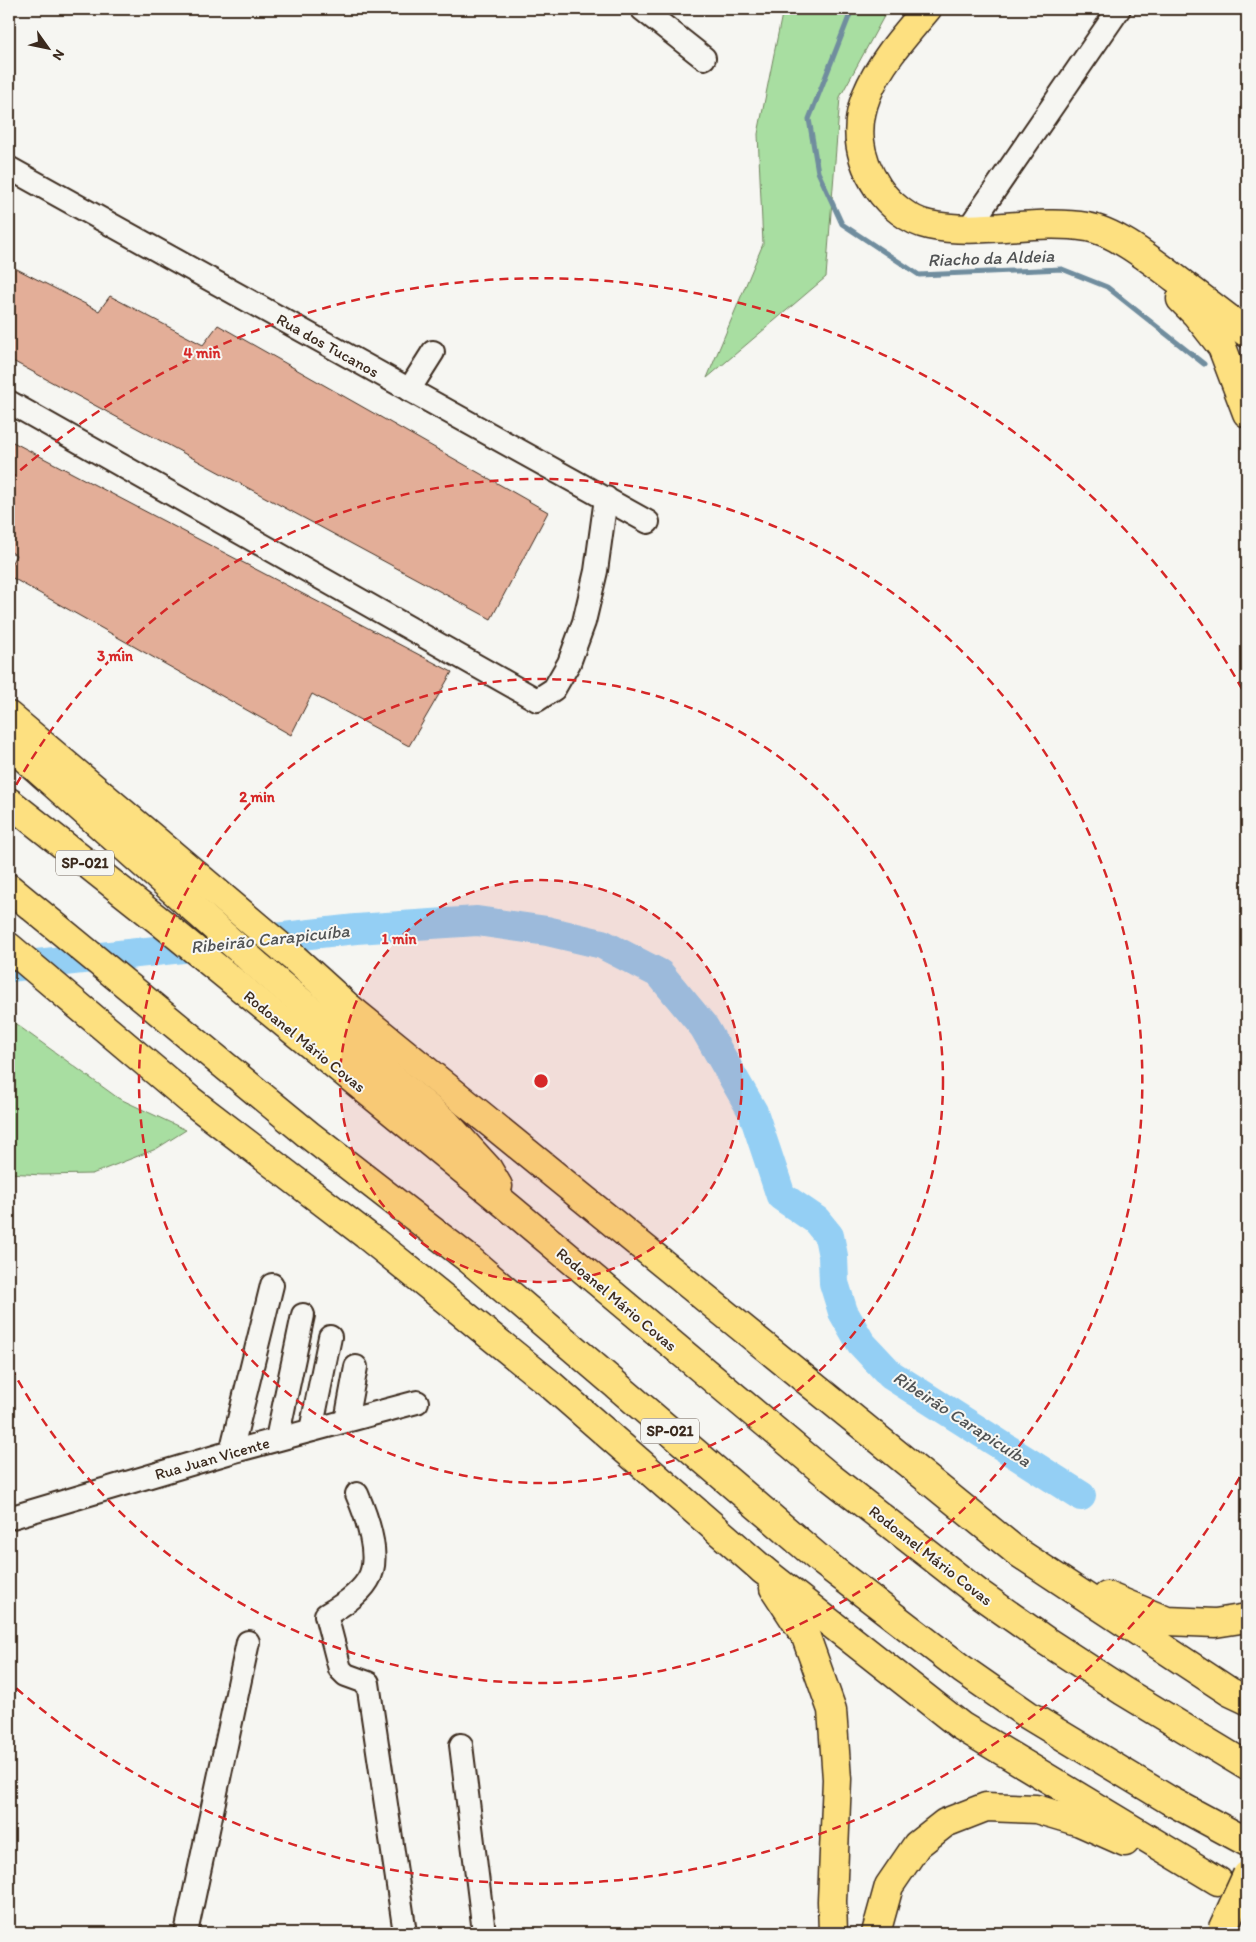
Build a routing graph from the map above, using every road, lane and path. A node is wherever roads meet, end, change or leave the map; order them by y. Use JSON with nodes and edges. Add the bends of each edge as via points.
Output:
{"nodes":[{"id":1,"x":642,"y":9,"type":"edge"},
{"id":2,"x":918,"y":9,"type":"edge"},
{"id":3,"x":927,"y":9,"type":"edge"},
{"id":4,"x":1119,"y":9,"type":"edge"},
{"id":5,"x":906,"y":34,"type":"junction"},
{"id":6,"x":704,"y":58,"type":"dead end"},
{"id":7,"x":9,"y":168,"type":"edge"},
{"id":8,"x":968,"y":229,"type":"junction"},
{"id":9,"x":1118,"y":239,"type":"junction"},
{"id":10,"x":1247,"y":332,"type":"edge"},
{"id":11,"x":433,"y":352,"type":"dead end"},
{"id":12,"x":409,"y":390,"type":"junction"},
{"id":13,"x":9,"y":402,"type":"edge"},
{"id":14,"x":1247,"y":413,"type":"edge"},
{"id":15,"x":606,"y":498,"type":"junction"},
{"id":16,"x":648,"y":522,"type":"dead end"},
{"id":17,"x":9,"y":716,"type":"edge"},
{"id":18,"x":9,"y":744,"type":"edge"},
{"id":19,"x":9,"y":802,"type":"edge"},
{"id":20,"x":9,"y":888,"type":"edge"},
{"id":21,"x":12,"y":950,"type":"edge"},
{"id":22,"x":511,"y":1209,"type":"junction"},
{"id":23,"x":272,"y":1285,"type":"dead end"},
{"id":24,"x":303,"y":1315,"type":"dead end"},
{"id":25,"x":330,"y":1336,"type":"dead end"},
{"id":26,"x":356,"y":1367,"type":"dead end"},
{"id":27,"x":417,"y":1402,"type":"dead end"},
{"id":28,"x":346,"y":1421,"type":"junction"},
{"id":29,"x":311,"y":1430,"type":"junction"},
{"id":30,"x":277,"y":1439,"type":"junction"},
{"id":31,"x":231,"y":1452,"type":"junction"},
{"id":32,"x":357,"y":1494,"type":"dead end"},
{"id":33,"x":9,"y":1518,"type":"edge"},
{"id":34,"x":1016,"y":1552,"type":"junction"},
{"id":35,"x":763,"y":1570,"type":"junction"},
{"id":36,"x":1247,"y":1618,"type":"edge"},
{"id":37,"x":248,"y":1642,"type":"dead end"},
{"id":38,"x":1247,"y":1700,"type":"edge"},
{"id":39,"x":462,"y":1745,"type":"dead end"},
{"id":40,"x":1247,"y":1766,"type":"edge"},
{"id":41,"x":1247,"y":1842,"type":"edge"},
{"id":42,"x":1247,"y":1875,"type":"edge"},
{"id":43,"x":1218,"y":1881,"type":"junction"},
{"id":44,"x":1247,"y":1895,"type":"edge"},
{"id":45,"x":1221,"y":1932,"type":"edge"},
{"id":46,"x":186,"y":1933,"type":"edge"},
{"id":47,"x":405,"y":1933,"type":"edge"},
{"id":48,"x":482,"y":1933,"type":"edge"},
{"id":49,"x":833,"y":1933,"type":"edge"},
{"id":50,"x":876,"y":1933,"type":"edge"}],
"edges":[{"from":1,"to":6,"type":"street"},
{"from":2,"to":5,"type":"main road"},
{"from":3,"to":5,"type":"main road"},
{"from":4,"to":8,"type":"street"},
{"from":5,"to":8,"type":"main road","via":[[868,88],[859,119],[860,144],[871,177],[883,196],[907,216],[928,225]]},
{"from":7,"to":12,"type":"street","name":"Rua dos Tucanos"},
{"from":8,"to":9,"type":"main road","via":[[1042,224],[1088,227]]},
{"from":9,"to":10,"type":"main road"},
{"from":9,"to":14,"type":"main road","via":[[1196,314],[1222,347]]},
{"from":11,"to":12,"type":"street"},
{"from":12,"to":15,"type":"street","name":"Rua dos Tucanos"},
{"from":13,"to":15,"type":"street","via":[[537,700],[554,689],[569,663],[584,622],[596,571]]},
{"from":15,"to":16,"type":"street","name":"Rua dos Tucanos"},
{"from":17,"to":34,"type":"main road","via":[[347,1006]]},
{"from":18,"to":22,"type":"main road","via":[[257,965],[446,1123],[488,1169]]},
{"from":19,"to":22,"type":"main road","name":"Rodoanel Mário Covas","number":"SP-021"},
{"from":20,"to":41,"type":"main road","number":"SP-021","via":[[309,1135],[470,1260],[861,1592],[1028,1715],[1154,1791]]},
{"from":21,"to":35,"type":"main road","via":[[190,1100],[366,1235],[550,1384]]},
{"from":22,"to":40,"type":"main road","name":"Rodoanel Mário Covas","number":"SP-021","via":[[830,1476],[978,1593],[1115,1686]]},
{"from":23,"to":31,"type":"street"},
{"from":24,"to":30,"type":"street"},
{"from":25,"to":29,"type":"street"},
{"from":26,"to":28,"type":"street"},
{"from":27,"to":28,"type":"street","name":"Rua Juan Vicente"},
{"from":28,"to":29,"type":"street","name":"Rua Juan Vicente"},
{"from":29,"to":30,"type":"street","name":"Rua Juan Vicente"},
{"from":30,"to":31,"type":"street","name":"Rua Juan Vicente"},
{"from":31,"to":33,"type":"street","name":"Rua Juan Vicente"},
{"from":32,"to":47,"type":"street","via":[[370,1531],[374,1563],[368,1580],[348,1601],[326,1615],[340,1669],[346,1675],[368,1683]]},
{"from":34,"to":36,"type":"main road","via":[[1118,1602],[1167,1621],[1215,1623]]},
{"from":34,"to":38,"type":"main road"},
{"from":35,"to":43,"type":"main road","via":[[961,1726]]},
{"from":35,"to":49,"type":"main road","via":[[806,1637],[832,1710],[837,1779]]},
{"from":37,"to":46,"type":"street"},
{"from":39,"to":48,"type":"street","via":[[484,1924]]},
{"from":42,"to":45,"type":"main road","bridge":true},
{"from":43,"to":44,"type":"main road"},
{"from":43,"to":50,"type":"main road","via":[[1080,1822],[1036,1809],[986,1807],[945,1823],[917,1845],[889,1886]]}]}
